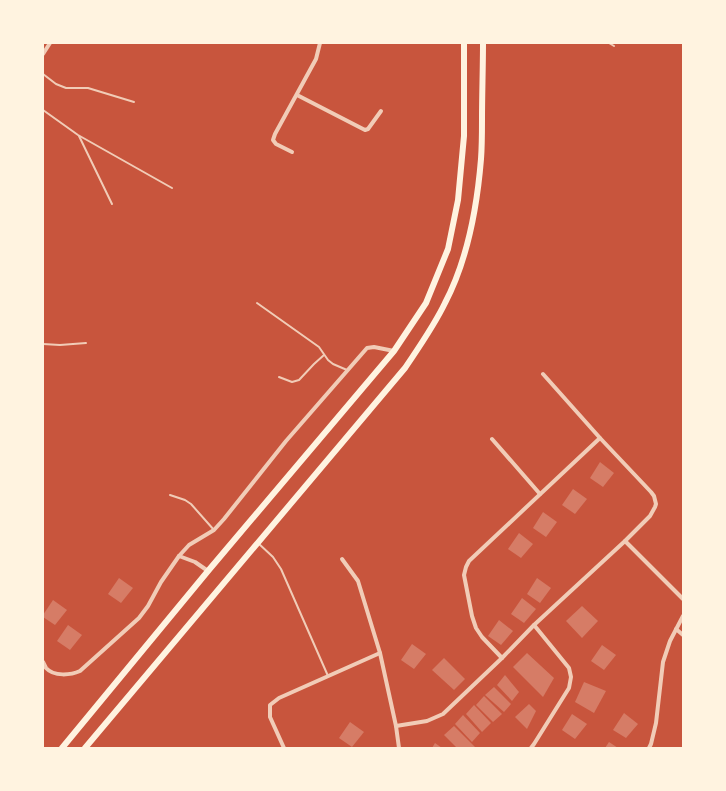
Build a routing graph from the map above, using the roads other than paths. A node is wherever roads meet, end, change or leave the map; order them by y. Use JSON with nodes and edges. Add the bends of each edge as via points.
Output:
{"nodes":[{"id":1,"x":50,"y":43,"type":"edge"},
{"id":2,"x":320,"y":43,"type":"edge"},
{"id":3,"x":464,"y":43,"type":"edge"},
{"id":4,"x":483,"y":43,"type":"edge"},
{"id":5,"x":609,"y":43,"type":"edge"},
{"id":6,"x":614,"y":46,"type":"dead end"},
{"id":7,"x":43,"y":54,"type":"edge"},
{"id":8,"x":43,"y":74,"type":"edge"},
{"id":9,"x":298,"y":94,"type":"junction"},
{"id":10,"x":134,"y":102,"type":"dead end"},
{"id":11,"x":43,"y":110,"type":"edge"},
{"id":12,"x":381,"y":111,"type":"dead end"},
{"id":13,"x":78,"y":135,"type":"junction"},
{"id":14,"x":292,"y":152,"type":"dead end"},
{"id":15,"x":172,"y":188,"type":"dead end"},
{"id":16,"x":112,"y":204,"type":"dead end"},
{"id":17,"x":257,"y":303,"type":"dead end"},
{"id":18,"x":86,"y":343,"type":"dead end"},
{"id":19,"x":43,"y":344,"type":"edge"},
{"id":20,"x":394,"y":351,"type":"junction"},
{"id":21,"x":324,"y":355,"type":"junction"},
{"id":22,"x":347,"y":370,"type":"junction"},
{"id":23,"x":543,"y":374,"type":"dead end"},
{"id":24,"x":279,"y":377,"type":"dead end"},
{"id":25,"x":600,"y":438,"type":"junction"},
{"id":26,"x":492,"y":439,"type":"dead end"},
{"id":27,"x":540,"y":494,"type":"junction"},
{"id":28,"x":170,"y":495,"type":"dead end"},
{"id":29,"x":214,"y":530,"type":"junction"},
{"id":30,"x":625,"y":541,"type":"junction"},
{"id":31,"x":257,"y":543,"type":"junction"},
{"id":32,"x":179,"y":556,"type":"junction"},
{"id":33,"x":342,"y":559,"type":"dead end"},
{"id":34,"x":208,"y":571,"type":"junction"},
{"id":35,"x":683,"y":599,"type":"edge"},
{"id":36,"x":683,"y":616,"type":"edge"},
{"id":37,"x":534,"y":626,"type":"junction"},
{"id":38,"x":676,"y":629,"type":"junction"},
{"id":39,"x":683,"y":635,"type":"edge"},
{"id":40,"x":380,"y":653,"type":"junction"},
{"id":41,"x":502,"y":658,"type":"junction"},
{"id":42,"x":43,"y":662,"type":"edge"},
{"id":43,"x":328,"y":676,"type":"junction"},
{"id":44,"x":396,"y":726,"type":"junction"},
{"id":45,"x":62,"y":748,"type":"edge"},
{"id":46,"x":85,"y":748,"type":"edge"},
{"id":47,"x":284,"y":748,"type":"edge"},
{"id":48,"x":399,"y":748,"type":"edge"},
{"id":49,"x":531,"y":748,"type":"edge"},
{"id":50,"x":649,"y":748,"type":"edge"}],
"edges":[{"from":1,"to":7,"type":"street"},
{"from":2,"to":9,"type":"street","via":[[316,59]]},
{"from":3,"to":20,"type":"main road","via":[[464,136],[458,200],[448,249],[426,303]]},
{"from":4,"to":31,"type":"main road","via":[[482,158],[474,218],[467,249],[446,302],[430,331],[404,368]]},
{"from":5,"to":6,"type":"lane"},
{"from":8,"to":10,"type":"lane","via":[[66,88],[88,88]]},
{"from":9,"to":12,"type":"street","via":[[365,130]]},
{"from":9,"to":14,"type":"street","via":[[273,140]]},
{"from":11,"to":13,"type":"lane"},
{"from":13,"to":15,"type":"lane"},
{"from":13,"to":16,"type":"lane"},
{"from":17,"to":21,"type":"lane","via":[[314,343]]},
{"from":18,"to":19,"type":"lane"},
{"from":20,"to":22,"type":"street","via":[[367,348]]},
{"from":20,"to":34,"type":"main road"},
{"from":21,"to":22,"type":"lane","via":[[333,364]]},
{"from":21,"to":24,"type":"lane","via":[[299,380],[292,382]]},
{"from":22,"to":29,"type":"street"},
{"from":23,"to":25,"type":"street"},
{"from":25,"to":27,"type":"street"},
{"from":25,"to":30,"type":"street","via":[[656,500],[656,507],[650,516]]},
{"from":26,"to":27,"type":"street"},
{"from":27,"to":41,"type":"street","via":[[469,561],[464,575],[476,628]]},
{"from":28,"to":29,"type":"lane","via":[[191,504]]},
{"from":29,"to":32,"type":"street","via":[[189,545]]},
{"from":30,"to":35,"type":"street"},
{"from":30,"to":37,"type":"street"},
{"from":31,"to":43,"type":"lane","via":[[273,557],[281,569]]},
{"from":31,"to":46,"type":"main road"},
{"from":32,"to":34,"type":"street","via":[[195,562]]},
{"from":32,"to":42,"type":"street","via":[[139,618],[80,671],[60,674],[47,669]]},
{"from":33,"to":40,"type":"street","via":[[358,581]]},
{"from":34,"to":45,"type":"main road"},
{"from":36,"to":38,"type":"street"},
{"from":37,"to":41,"type":"street"},
{"from":37,"to":49,"type":"street","via":[[569,668],[571,677],[569,688]]},
{"from":38,"to":39,"type":"street"},
{"from":38,"to":50,"type":"street","via":[[663,662],[656,723]]},
{"from":40,"to":43,"type":"street"},
{"from":40,"to":44,"type":"street"},
{"from":41,"to":44,"type":"street","via":[[443,714],[427,721]]},
{"from":43,"to":47,"type":"street","via":[[270,704],[270,717]]},
{"from":44,"to":48,"type":"street"}]}
